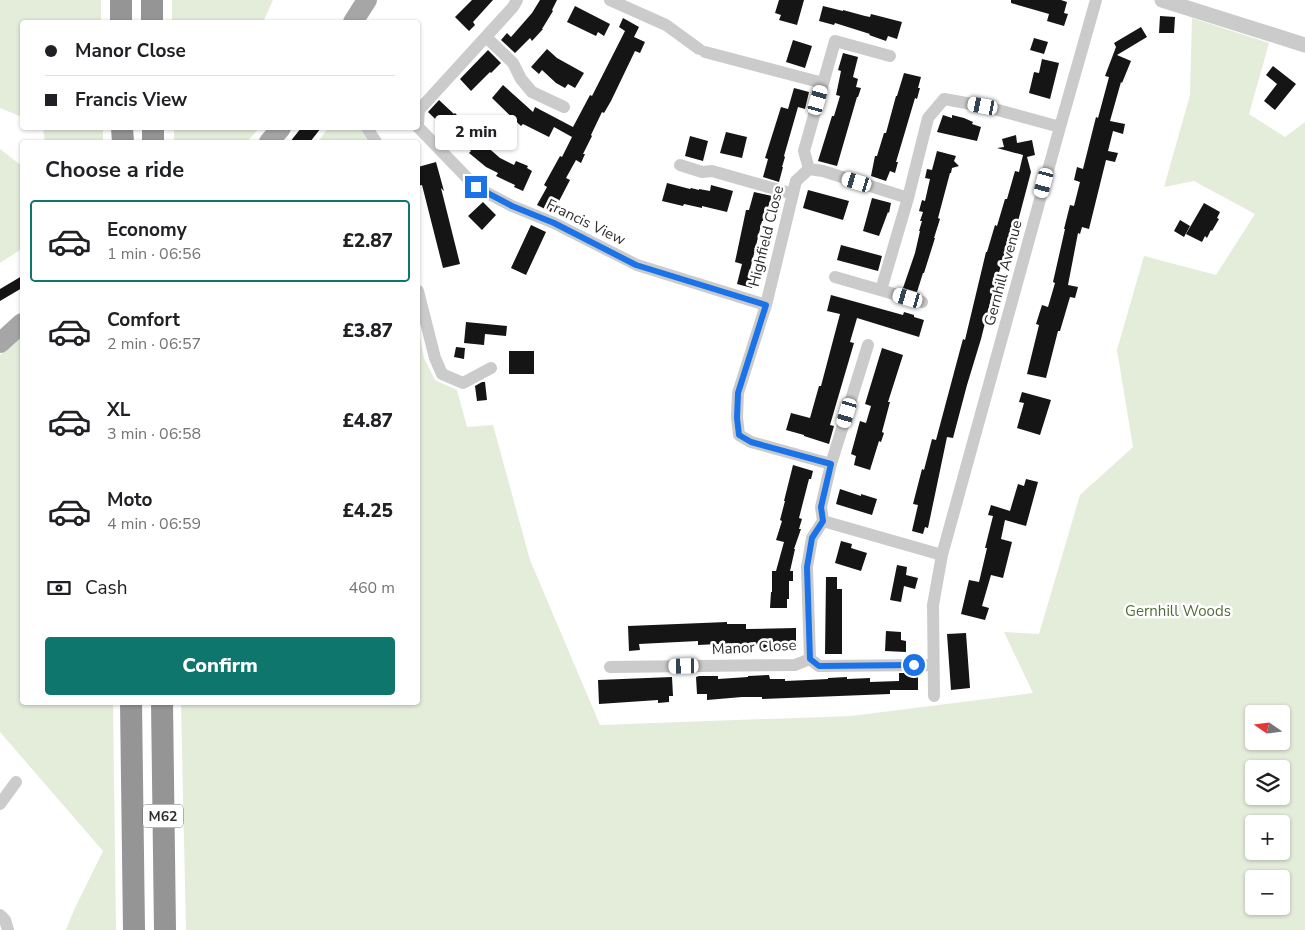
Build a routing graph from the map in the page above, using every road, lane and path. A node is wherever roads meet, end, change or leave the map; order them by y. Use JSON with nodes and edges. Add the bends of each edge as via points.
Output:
{"nodes":[{"id":1,"x":121,"y":0,"type":"edge"},
{"id":2,"x":152,"y":0,"type":"edge"},
{"id":3,"x":366,"y":0,"type":"edge"},
{"id":4,"x":517,"y":0,"type":"edge"},
{"id":5,"x":610,"y":0,"type":"edge"},
{"id":6,"x":1096,"y":0,"type":"edge"},
{"id":7,"x":1162,"y":0,"type":"edge"},
{"id":8,"x":121,"y":20,"type":"edge"},
{"id":9,"x":152,"y":20,"type":"edge"},
{"id":10,"x":354,"y":20,"type":"edge"},
{"id":11,"x":486,"y":37,"type":"junction"},
{"id":12,"x":1305,"y":45,"type":"edge"},
{"id":13,"x":890,"y":56,"type":"dead end"},
{"id":14,"x":823,"y":82,"type":"junction"},
{"id":15,"x":564,"y":107,"type":"dead end"},
{"id":16,"x":420,"y":109,"type":"edge"},
{"id":17,"x":420,"y":127,"type":"edge"},
{"id":18,"x":1060,"y":127,"type":"junction"},
{"id":19,"x":279,"y":130,"type":"edge"},
{"id":20,"x":271,"y":140,"type":"edge"},
{"id":21,"x":680,"y":165,"type":"dead end"},
{"id":22,"x":809,"y":169,"type":"junction"},
{"id":23,"x":793,"y":194,"type":"junction"},
{"id":24,"x":908,"y":198,"type":"junction"},
{"id":25,"x":835,"y":277,"type":"dead end"},
{"id":26,"x":881,"y":290,"type":"junction"},
{"id":27,"x":420,"y":299,"type":"edge"},
{"id":28,"x":922,"y":302,"type":"dead end"},
{"id":29,"x":766,"y":305,"type":"junction"},
{"id":30,"x":20,"y":325,"type":"edge"},
{"id":31,"x":0,"y":344,"type":"edge"},
{"id":32,"x":868,"y":345,"type":"dead end"},
{"id":33,"x":490,"y":368,"type":"dead end"},
{"id":34,"x":831,"y":464,"type":"junction"},
{"id":35,"x":823,"y":521,"type":"junction"},
{"id":36,"x":942,"y":555,"type":"junction"},
{"id":37,"x":810,"y":659,"type":"junction"},
{"id":38,"x":933,"y":665,"type":"junction"},
{"id":39,"x":610,"y":666,"type":"dead end"},
{"id":40,"x":934,"y":696,"type":"dead end"},
{"id":41,"x":131,"y":705,"type":"edge"},
{"id":42,"x":162,"y":705,"type":"edge"},
{"id":43,"x":16,"y":782,"type":"dead end"},
{"id":44,"x":0,"y":804,"type":"edge"},
{"id":45,"x":0,"y":915,"type":"edge"},
{"id":46,"x":8,"y":930,"type":"edge"},
{"id":47,"x":134,"y":930,"type":"edge"},
{"id":48,"x":165,"y":930,"type":"edge"}],
"edges":[{"from":1,"to":8,"type":"highway"},
{"from":2,"to":9,"type":"highway"},
{"from":3,"to":10,"type":"main road"},
{"from":4,"to":11,"type":"street","name":"Francis View"},
{"from":5,"to":14,"type":"street","via":[[666,25],[702,50]]},
{"from":6,"to":18,"type":"street","name":"Gernhill Avenue"},
{"from":7,"to":12,"type":"street"},
{"from":11,"to":15,"type":"street","via":[[514,63],[532,92]]},
{"from":11,"to":16,"type":"street","name":"Francis View"},
{"from":13,"to":14,"type":"street","via":[[834,41]]},
{"from":14,"to":22,"type":"street","via":[[804,151]]},
{"from":17,"to":29,"type":"street","name":"Francis View","via":[[476,187],[512,206],[554,223],[636,265]]},
{"from":18,"to":24,"type":"street","via":[[944,99],[928,118]]},
{"from":18,"to":36,"type":"street","name":"Gernhill Avenue"},
{"from":19,"to":20,"type":"main road"},
{"from":21,"to":23,"type":"street"},
{"from":22,"to":23,"type":"street","name":"Highfield Close","via":[[796,181]]},
{"from":22,"to":24,"type":"street"},
{"from":23,"to":29,"type":"street","name":"Highfield Close"},
{"from":24,"to":26,"type":"street"},
{"from":25,"to":26,"type":"street"},
{"from":26,"to":28,"type":"street"},
{"from":27,"to":33,"type":"street","via":[[434,358],[442,374],[463,384]]},
{"from":29,"to":34,"type":"street","name":"Highfield Close","via":[[738,393],[739,435],[751,442]]},
{"from":30,"to":31,"type":"main road"},
{"from":32,"to":34,"type":"street"},
{"from":34,"to":35,"type":"street","via":[[821,507]]},
{"from":35,"to":36,"type":"street"},
{"from":35,"to":37,"type":"street","name":"Manor Close","via":[[812,538],[807,567]]},
{"from":36,"to":38,"type":"street","name":"Gernhill Avenue","via":[[932,605]]},
{"from":37,"to":38,"type":"street","name":"Manor Close","via":[[819,666]]},
{"from":37,"to":39,"type":"street","name":"Manor Close","via":[[795,665]]},
{"from":38,"to":40,"type":"street","name":"Gernhill Avenue"},
{"from":41,"to":47,"type":"highway","number":"M62"},
{"from":42,"to":48,"type":"highway","number":"M62"},
{"from":43,"to":44,"type":"street"},
{"from":45,"to":46,"type":"street"}]}
